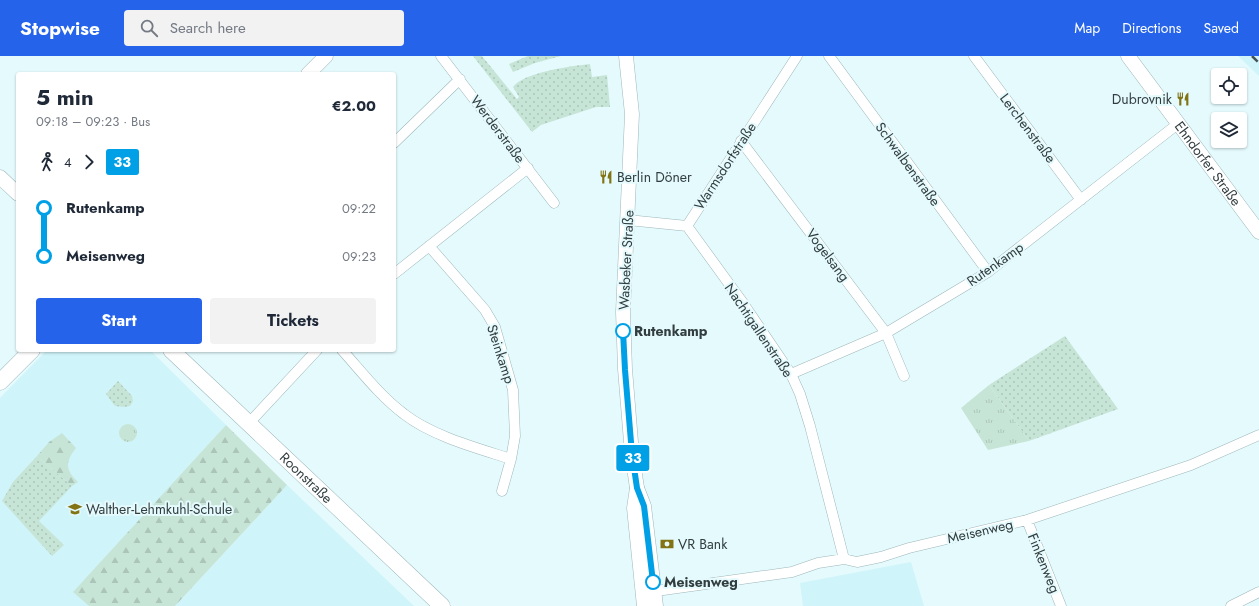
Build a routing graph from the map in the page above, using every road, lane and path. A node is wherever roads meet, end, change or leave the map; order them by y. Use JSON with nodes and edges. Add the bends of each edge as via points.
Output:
{"nodes":[{"id":1,"x":326,"y":56,"type":"edge"},
{"id":2,"x":441,"y":56,"type":"edge"},
{"id":3,"x":626,"y":56,"type":"edge"},
{"id":4,"x":797,"y":56,"type":"edge"},
{"id":5,"x":829,"y":56,"type":"edge"},
{"id":6,"x":974,"y":56,"type":"edge"},
{"id":7,"x":1128,"y":56,"type":"edge"},
{"id":8,"x":310,"y":72,"type":"edge"},
{"id":9,"x":460,"y":79,"type":"junction"},
{"id":10,"x":1179,"y":123,"type":"junction"},
{"id":11,"x":396,"y":141,"type":"edge"},
{"id":12,"x":741,"y":141,"type":"junction"},
{"id":13,"x":528,"y":168,"type":"junction"},
{"id":14,"x":0,"y":177,"type":"edge"},
{"id":15,"x":16,"y":192,"type":"edge"},
{"id":16,"x":1081,"y":200,"type":"junction"},
{"id":17,"x":554,"y":203,"type":"dead end"},
{"id":18,"x":628,"y":220,"type":"junction"},
{"id":19,"x":687,"y":226,"type":"junction"},
{"id":20,"x":1259,"y":232,"type":"edge"},
{"id":21,"x":429,"y":246,"type":"junction"},
{"id":22,"x":396,"y":272,"type":"edge"},
{"id":23,"x":988,"y":272,"type":"junction"},
{"id":24,"x":886,"y":333,"type":"junction"},
{"id":25,"x":30,"y":352,"type":"edge"},
{"id":26,"x":173,"y":352,"type":"edge"},
{"id":27,"x":315,"y":352,"type":"edge"},
{"id":28,"x":344,"y":352,"type":"edge"},
{"id":29,"x":791,"y":374,"type":"junction"},
{"id":30,"x":904,"y":376,"type":"dead end"},
{"id":31,"x":0,"y":382,"type":"edge"},
{"id":32,"x":249,"y":423,"type":"junction"},
{"id":33,"x":1259,"y":435,"type":"edge"},
{"id":34,"x":511,"y":460,"type":"junction"},
{"id":35,"x":502,"y":491,"type":"dead end"},
{"id":36,"x":1027,"y":520,"type":"junction"},
{"id":37,"x":844,"y":559,"type":"junction"},
{"id":38,"x":1259,"y":592,"type":"edge"},
{"id":39,"x":647,"y":596,"type":"edge"},
{"id":40,"x":442,"y":606,"type":"edge"},
{"id":41,"x":656,"y":606,"type":"edge"},
{"id":42,"x":1061,"y":606,"type":"edge"},
{"id":43,"x":1231,"y":606,"type":"edge"}],
"edges":[{"from":1,"to":8,"type":"street"},
{"from":2,"to":9,"type":"street","name":"Werderstraße"},
{"from":3,"to":18,"type":"street","name":"Wasbeker Straße","via":[[632,114]]},
{"from":4,"to":12,"type":"street","name":"Warmsdorfstraße"},
{"from":5,"to":23,"type":"street","name":"Schwalbenstraße"},
{"from":6,"to":16,"type":"street","name":"Lerchenstraße"},
{"from":7,"to":10,"type":"street","name":"Ehndorfer Straße"},
{"from":9,"to":11,"type":"street"},
{"from":9,"to":13,"type":"street","name":"Werderstraße"},
{"from":10,"to":16,"type":"street","name":"Rutenkamp"},
{"from":10,"to":20,"type":"street","name":"Ehndorfer Straße"},
{"from":12,"to":19,"type":"street","name":"Warmsdorfstraße"},
{"from":12,"to":24,"type":"street","name":"Vogelsang"},
{"from":13,"to":17,"type":"street","name":"Werderstraße"},
{"from":13,"to":21,"type":"street"},
{"from":14,"to":15,"type":"street"},
{"from":16,"to":23,"type":"street","name":"Rutenkamp"},
{"from":18,"to":19,"type":"street","name":"Warmsdorfstraße"},
{"from":18,"to":39,"type":"street","name":"Wasbeker Straße","via":[[623,326],[628,408],[637,488],[634,508]]},
{"from":19,"to":29,"type":"street","name":"Nachtigallenstraße"},
{"from":21,"to":22,"type":"street"},
{"from":21,"to":34,"type":"street","name":"Steinkamp","via":[[484,310],[495,327],[513,390],[515,436]]},
{"from":23,"to":24,"type":"street","name":"Rutenkamp"},
{"from":24,"to":29,"type":"street","name":"Rutenkamp"},
{"from":24,"to":30,"type":"street","name":"Vogelsang"},
{"from":25,"to":31,"type":"main road"},
{"from":26,"to":32,"type":"main road","name":"Roonstraße"},
{"from":27,"to":32,"type":"street"},
{"from":28,"to":34,"type":"street","via":[[404,414],[428,429]]},
{"from":29,"to":37,"type":"street","name":"Nachtigallenstraße","via":[[810,426]]},
{"from":32,"to":40,"type":"main road","name":"Roonstraße"},
{"from":33,"to":36,"type":"street","name":"Meisenweg","via":[[1191,465]]},
{"from":34,"to":35,"type":"street","name":"Steinkamp"},
{"from":36,"to":37,"type":"street","name":"Meisenweg","via":[[881,557],[857,562]]},
{"from":36,"to":42,"type":"street","name":"Finkenweg"},
{"from":37,"to":39,"type":"street","name":"Meisenweg","via":[[792,572],[712,582]]},
{"from":38,"to":43,"type":"street"},
{"from":39,"to":41,"type":"street","name":"Wasbeker Straße"}]}
